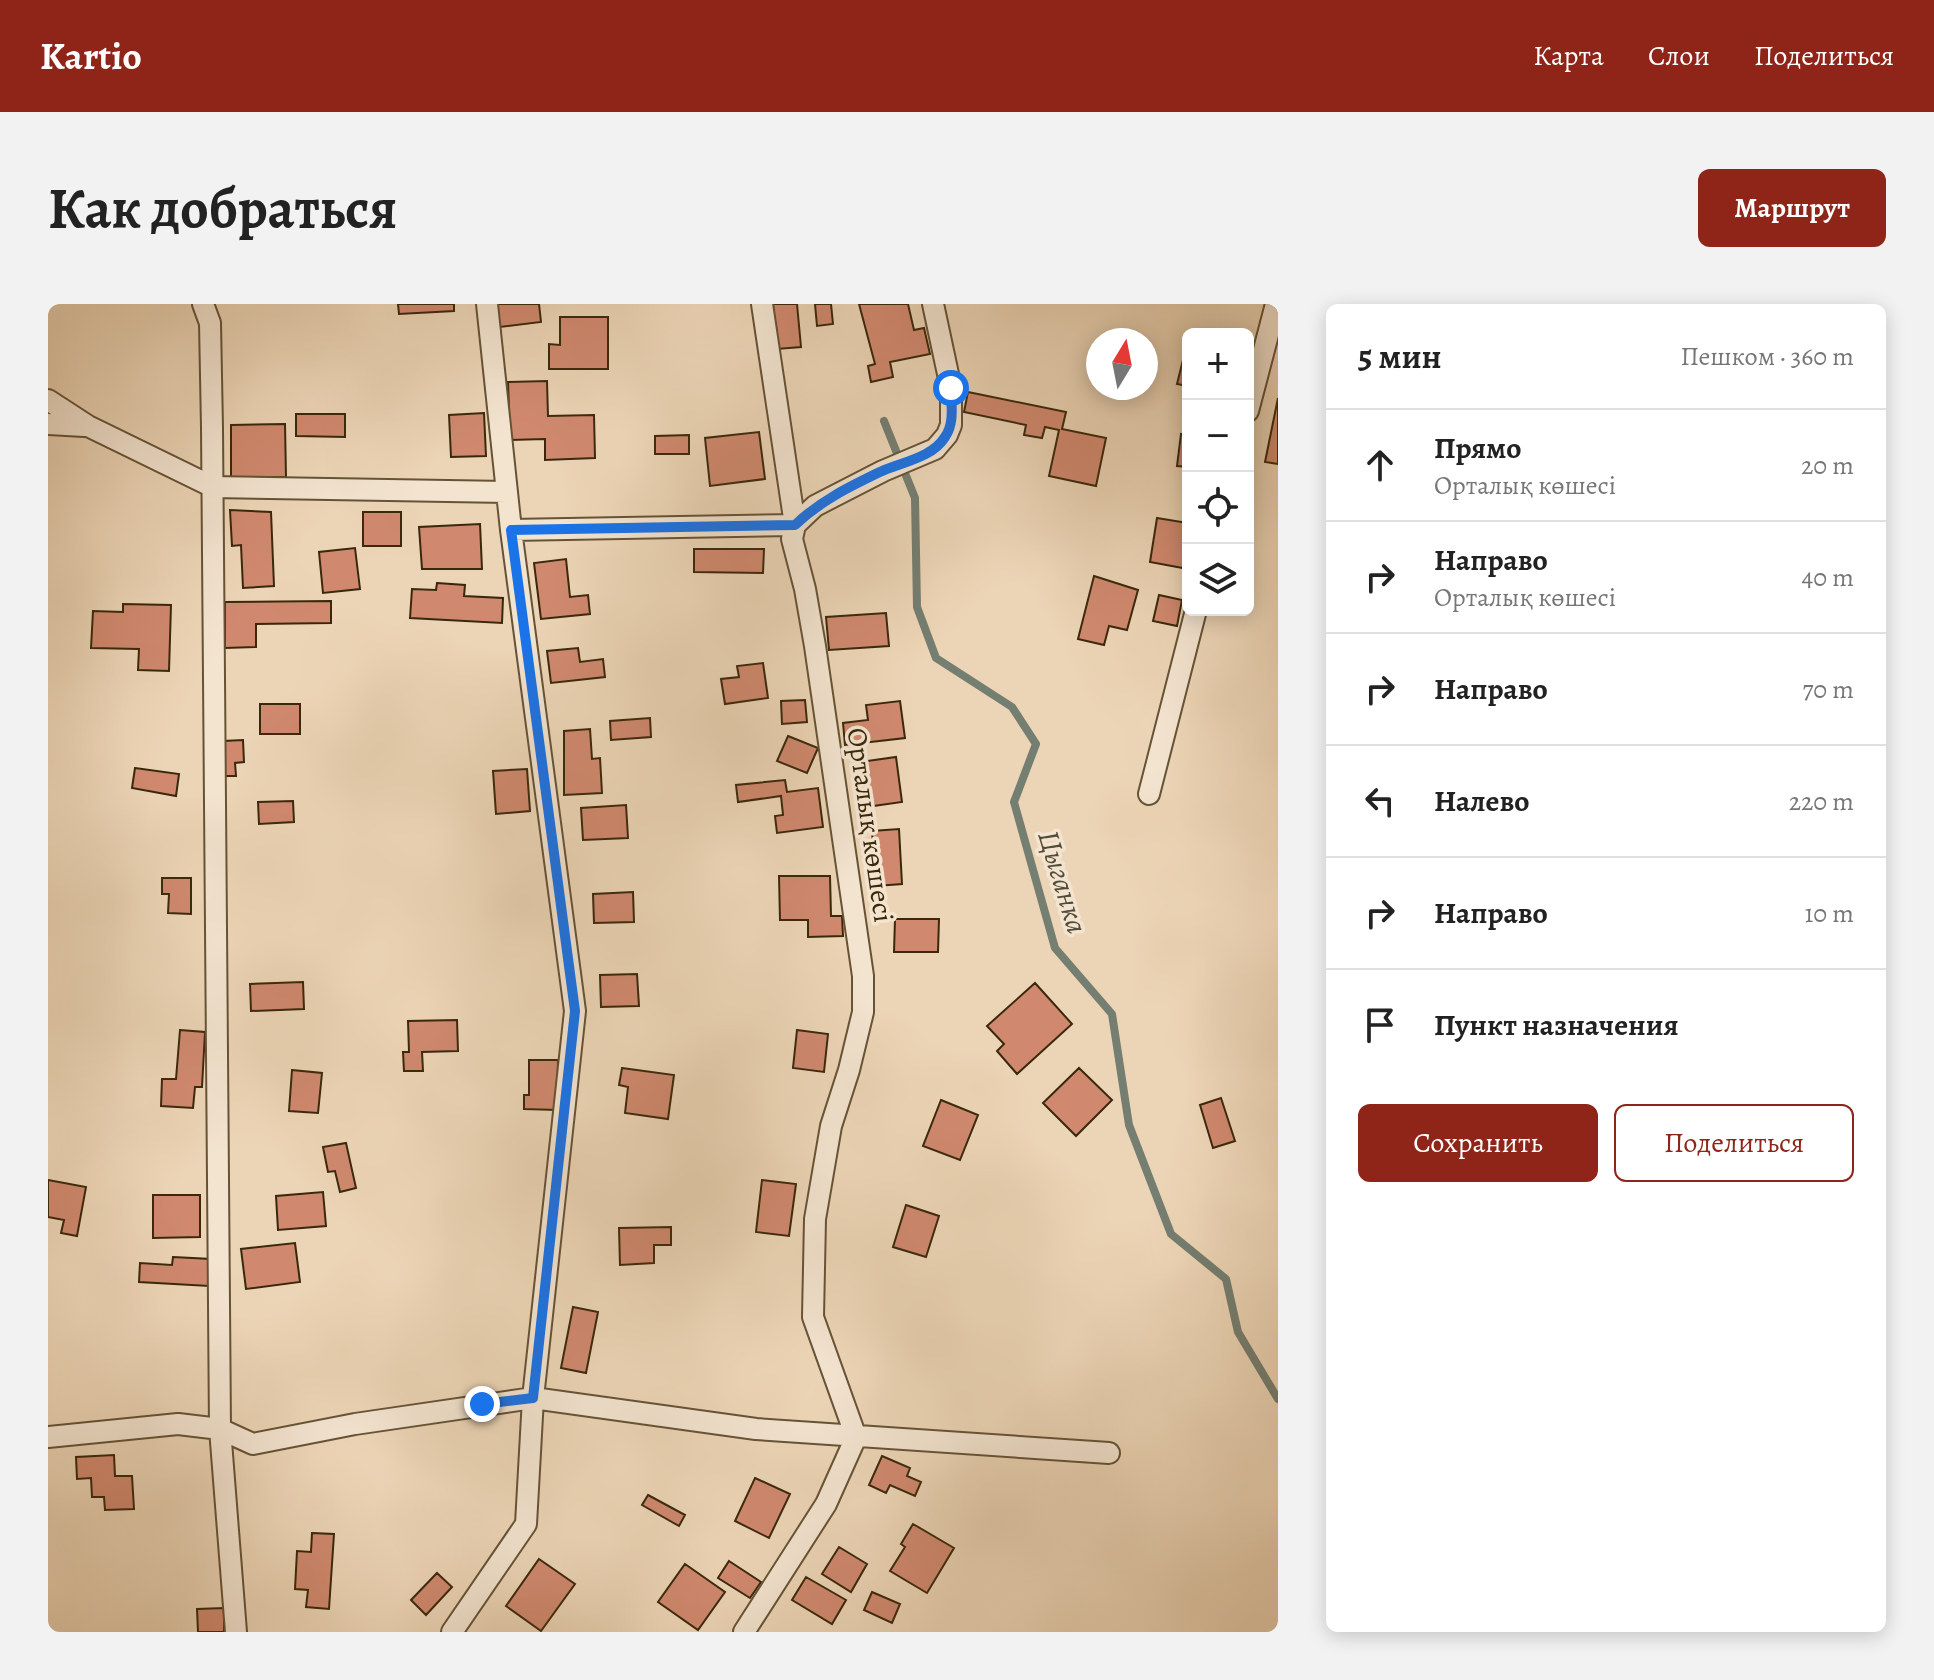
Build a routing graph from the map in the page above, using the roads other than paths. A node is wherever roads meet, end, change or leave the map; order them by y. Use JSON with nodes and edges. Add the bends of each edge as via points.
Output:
{"nodes":[{"id":1,"x":203,"y":304,"type":"edge"},
{"id":2,"x":487,"y":304,"type":"edge"},
{"id":3,"x":762,"y":304,"type":"edge"},
{"id":4,"x":933,"y":304,"type":"edge"},
{"id":5,"x":1276,"y":304,"type":"edge"},
{"id":6,"x":48,"y":400,"type":"edge"},
{"id":7,"x":1251,"y":400,"type":"edge"},
{"id":8,"x":48,"y":424,"type":"edge"},
{"id":9,"x":88,"y":426,"type":"junction"},
{"id":10,"x":213,"y":487,"type":"junction"},
{"id":11,"x":507,"y":492,"type":"junction"},
{"id":12,"x":795,"y":525,"type":"junction"},
{"id":13,"x":511,"y":530,"type":"junction"},
{"id":14,"x":1194,"y":616,"type":"edge"},
{"id":15,"x":1149,"y":794,"type":"dead end"},
{"id":16,"x":533,"y":1398,"type":"junction"},
{"id":17,"x":220,"y":1429,"type":"junction"},
{"id":18,"x":48,"y":1437,"type":"edge"},
{"id":19,"x":856,"y":1437,"type":"junction"},
{"id":20,"x":1109,"y":1453,"type":"dead end"},
{"id":21,"x":236,"y":1632,"type":"edge"},
{"id":22,"x":452,"y":1632,"type":"edge"},
{"id":23,"x":744,"y":1632,"type":"edge"}],
"edges":[{"from":1,"to":10,"type":"street","via":[[210,323]]},
{"from":2,"to":11,"type":"street"},
{"from":3,"to":12,"type":"street","name":"Орталық көшесі"},
{"from":4,"to":12,"type":"street","via":[[951,388],[947,435],[935,449],[815,506]]},
{"from":5,"to":7,"type":"street"},
{"from":6,"to":9,"type":"street"},
{"from":8,"to":9,"type":"street"},
{"from":9,"to":10,"type":"street"},
{"from":10,"to":11,"type":"street"},
{"from":10,"to":17,"type":"street"},
{"from":11,"to":13,"type":"street"},
{"from":12,"to":13,"type":"street"},
{"from":12,"to":19,"type":"street","name":"Орталық көшесі","via":[[792,539],[815,646],[863,976],[863,1012],[831,1126],[815,1219],[813,1317]]},
{"from":13,"to":16,"type":"street","via":[[575,1011]]},
{"from":14,"to":15,"type":"street"},
{"from":16,"to":17,"type":"street","via":[[253,1444]]},
{"from":16,"to":19,"type":"street"},
{"from":16,"to":22,"type":"street","via":[[526,1524]]},
{"from":17,"to":18,"type":"street","via":[[178,1424]]},
{"from":17,"to":21,"type":"street"},
{"from":19,"to":20,"type":"street"},
{"from":19,"to":23,"type":"street","via":[[826,1504]]}]}
